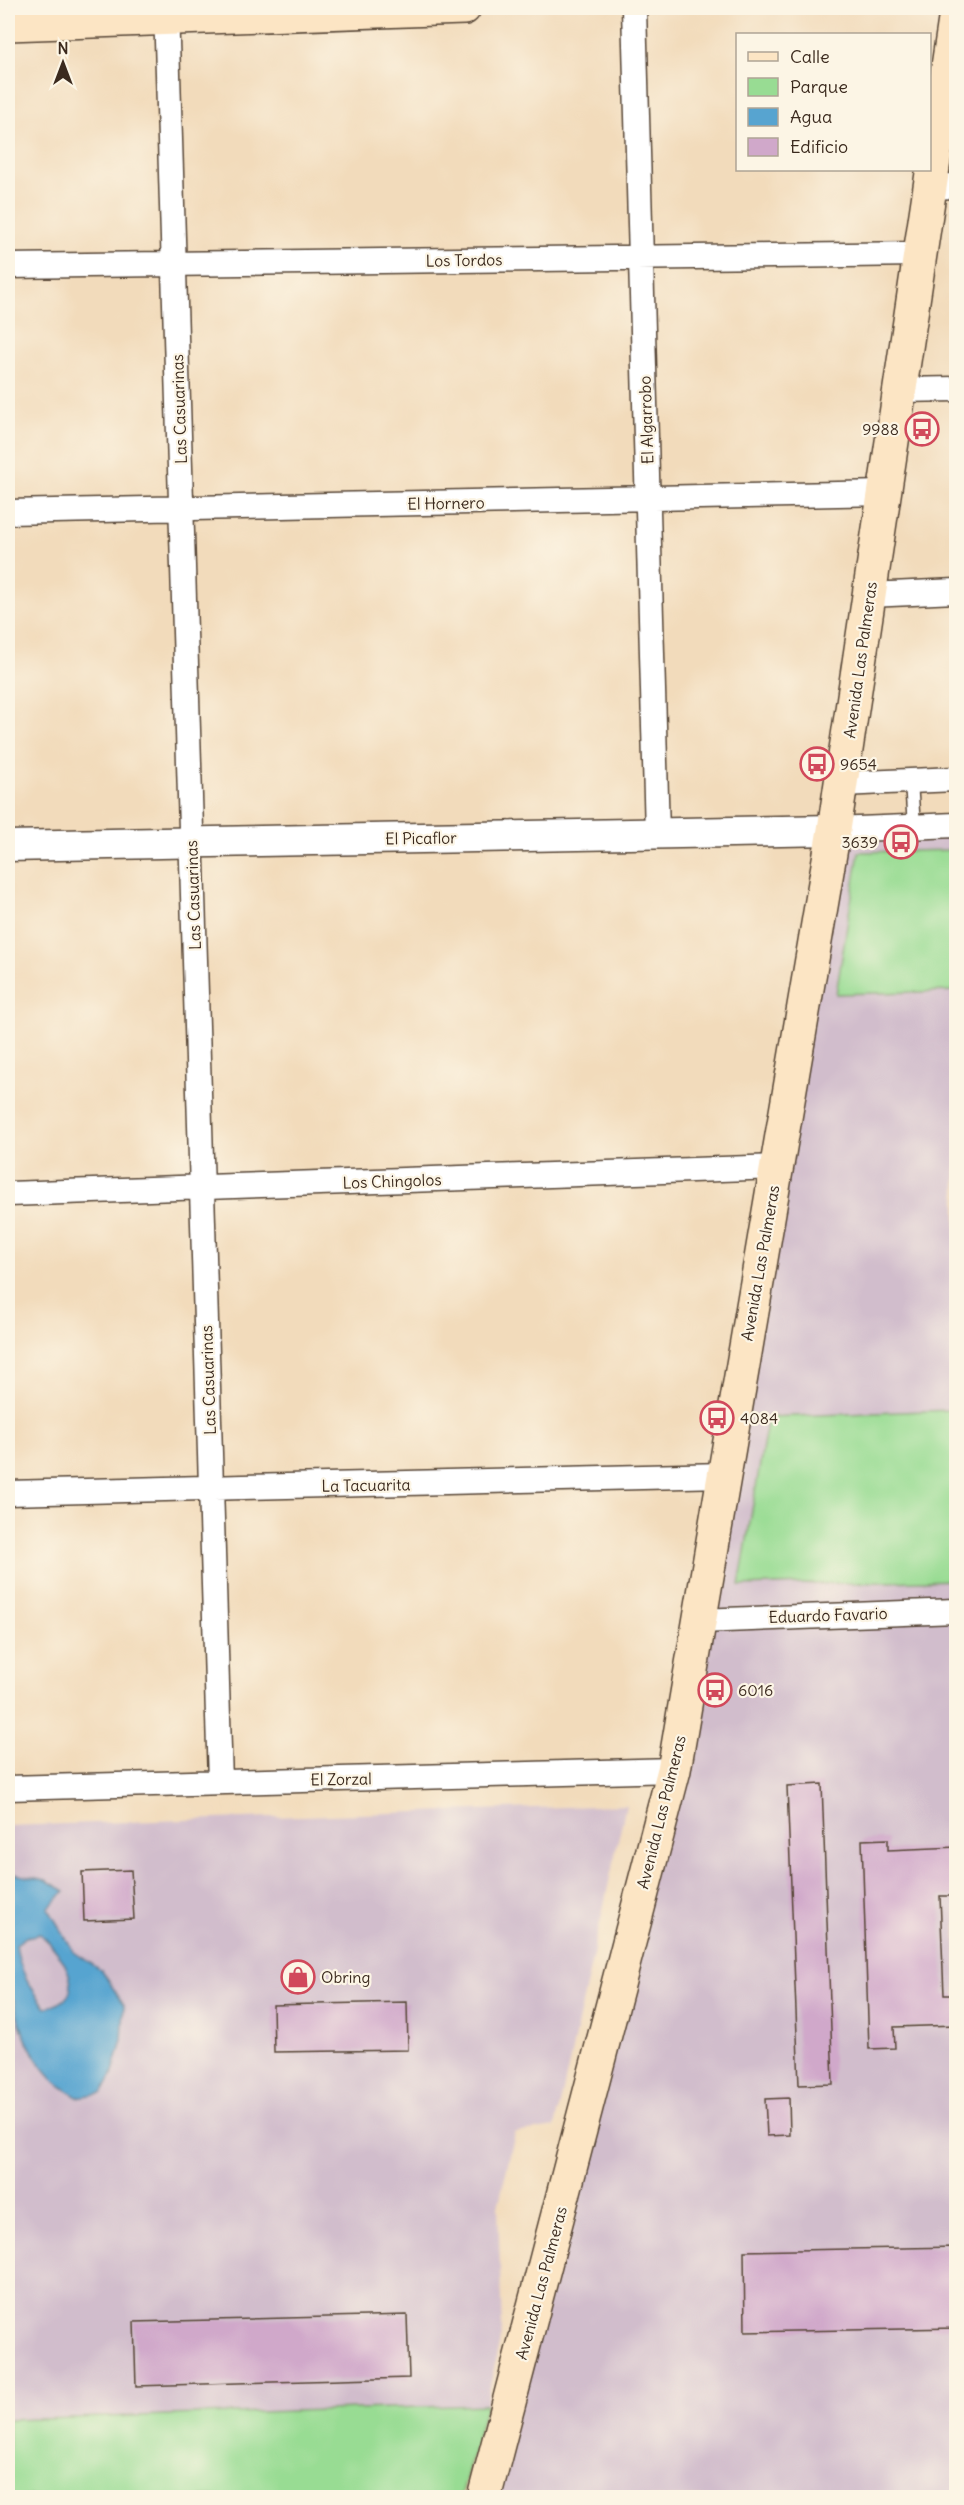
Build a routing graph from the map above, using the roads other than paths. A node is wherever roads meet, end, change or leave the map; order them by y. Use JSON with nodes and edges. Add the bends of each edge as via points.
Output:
{"nodes":[{"id":1,"x":464,"y":8,"type":"edge"},
{"id":2,"x":634,"y":8,"type":"edge"},
{"id":3,"x":167,"y":13,"type":"edge"},
{"id":4,"x":957,"y":13,"type":"edge"},
{"id":5,"x":8,"y":24,"type":"edge"},
{"id":6,"x":943,"y":186,"type":"edge"},
{"id":7,"x":920,"y":254,"type":"junction"},
{"id":8,"x":641,"y":258,"type":"junction"},
{"id":9,"x":174,"y":264,"type":"junction"},
{"id":10,"x":8,"y":266,"type":"edge"},
{"id":11,"x":957,"y":389,"type":"edge"},
{"id":12,"x":900,"y":390,"type":"junction"},
{"id":13,"x":885,"y":493,"type":"junction"},
{"id":14,"x":648,"y":498,"type":"junction"},
{"id":15,"x":182,"y":508,"type":"junction"},
{"id":16,"x":8,"y":512,"type":"edge"},
{"id":17,"x":957,"y":591,"type":"edge"},
{"id":18,"x":869,"y":595,"type":"junction"},
{"id":19,"x":957,"y":779,"type":"edge"},
{"id":20,"x":911,"y":781,"type":"junction"},
{"id":21,"x":841,"y":784,"type":"junction"},
{"id":22,"x":957,"y":825,"type":"edge"},
{"id":23,"x":914,"y":827,"type":"junction"},
{"id":24,"x":834,"y":830,"type":"junction"},
{"id":25,"x":657,"y":833,"type":"junction"},
{"id":26,"x":192,"y":843,"type":"junction"},
{"id":27,"x":8,"y":846,"type":"edge"},
{"id":28,"x":777,"y":1167,"type":"junction"},
{"id":29,"x":202,"y":1188,"type":"junction"},
{"id":30,"x":8,"y":1194,"type":"edge"},
{"id":31,"x":724,"y":1475,"type":"junction"},
{"id":32,"x":211,"y":1489,"type":"junction"},
{"id":33,"x":8,"y":1493,"type":"edge"},
{"id":34,"x":957,"y":1611,"type":"edge"},
{"id":35,"x":699,"y":1621,"type":"junction"},
{"id":36,"x":674,"y":1770,"type":"junction"},
{"id":37,"x":220,"y":1782,"type":"junction"},
{"id":38,"x":8,"y":1788,"type":"edge"},
{"id":39,"x":484,"y":2498,"type":"edge"}],
"edges":[{"from":1,"to":3,"type":"main road"},
{"from":2,"to":8,"type":"street","name":"El Algarrobo"},
{"from":3,"to":5,"type":"main road"},
{"from":3,"to":9,"type":"street","name":"Las Casuarinas"},
{"from":4,"to":6,"type":"main road","name":"Avenida Las Palmeras"},
{"from":6,"to":7,"type":"main road","name":"Avenida Las Palmeras"},
{"from":7,"to":8,"type":"street","name":"Los Tordos"},
{"from":7,"to":12,"type":"main road","name":"Avenida Las Palmeras"},
{"from":8,"to":9,"type":"street","name":"Los Tordos"},
{"from":8,"to":14,"type":"street","name":"El Algarrobo"},
{"from":9,"to":10,"type":"street","name":"Los Tordos"},
{"from":9,"to":15,"type":"street","name":"Las Casuarinas"},
{"from":11,"to":12,"type":"street"},
{"from":12,"to":13,"type":"main road","name":"Avenida Las Palmeras"},
{"from":13,"to":14,"type":"street","name":"El Hornero"},
{"from":13,"to":18,"type":"main road","name":"Avenida Las Palmeras"},
{"from":14,"to":15,"type":"street","name":"El Hornero"},
{"from":14,"to":25,"type":"street","name":"El Algarrobo"},
{"from":15,"to":16,"type":"street","name":"El Hornero"},
{"from":15,"to":26,"type":"street","name":"Las Casuarinas"},
{"from":17,"to":18,"type":"street"},
{"from":18,"to":21,"type":"main road","name":"Avenida Las Palmeras"},
{"from":19,"to":20,"type":"street"},
{"from":20,"to":21,"type":"street"},
{"from":20,"to":23,"type":"lane"},
{"from":21,"to":24,"type":"main road","name":"Avenida Las Palmeras"},
{"from":22,"to":23,"type":"street"},
{"from":23,"to":24,"type":"street"},
{"from":24,"to":25,"type":"street","name":"El Picaflor"},
{"from":24,"to":28,"type":"main road","name":"Avenida Las Palmeras"},
{"from":25,"to":26,"type":"street","name":"El Picaflor"},
{"from":26,"to":27,"type":"street","name":"El Picaflor"},
{"from":26,"to":29,"type":"street","name":"Las Casuarinas"},
{"from":28,"to":29,"type":"street","name":"Los Chingolos"},
{"from":28,"to":31,"type":"main road","name":"Avenida Las Palmeras"},
{"from":29,"to":30,"type":"street","name":"Los Chingolos"},
{"from":29,"to":32,"type":"street","name":"Las Casuarinas"},
{"from":31,"to":32,"type":"street","name":"La Tacuarita"},
{"from":31,"to":35,"type":"main road","name":"Avenida Las Palmeras"},
{"from":32,"to":33,"type":"street","name":"La Tacuarita"},
{"from":32,"to":37,"type":"street","name":"Las Casuarinas"},
{"from":34,"to":35,"type":"street","name":"Eduardo Favario"},
{"from":35,"to":36,"type":"main road","name":"Avenida Las Palmeras"},
{"from":36,"to":37,"type":"street","name":"El Zorzal"},
{"from":36,"to":39,"type":"main road","name":"Avenida Las Palmeras"},
{"from":37,"to":38,"type":"street","name":"El Zorzal"}]}
